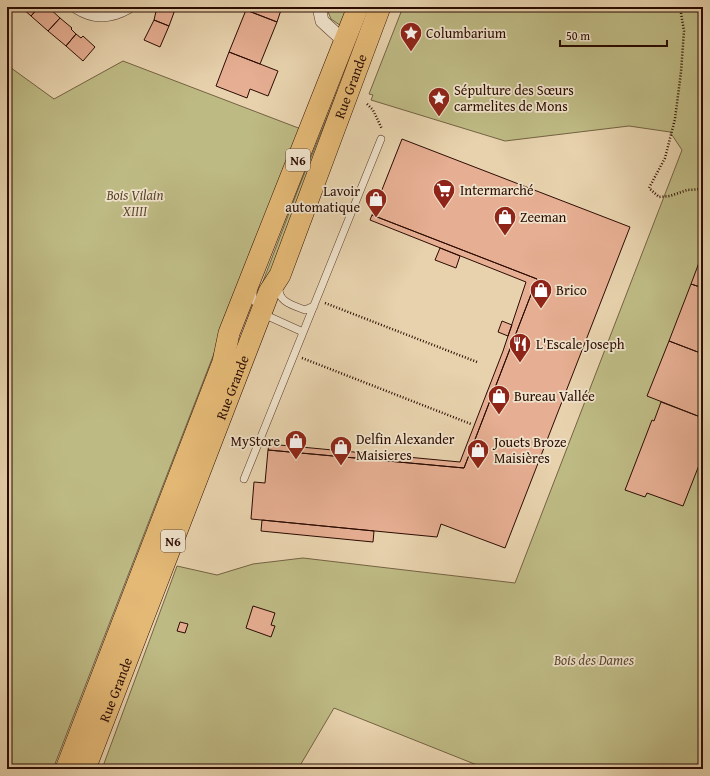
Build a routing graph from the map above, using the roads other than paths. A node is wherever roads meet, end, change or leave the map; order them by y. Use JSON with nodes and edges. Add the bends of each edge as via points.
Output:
{"nodes":[{"id":1,"x":77,"y":7,"type":"edge"},
{"id":2,"x":128,"y":7,"type":"edge"},
{"id":3,"x":319,"y":7,"type":"edge"},
{"id":4,"x":358,"y":7,"type":"edge"},
{"id":5,"x":380,"y":7,"type":"edge"},
{"id":6,"x":344,"y":42,"type":"junction"},
{"id":7,"x":381,"y":139,"type":"road end"},
{"id":8,"x":280,"y":275,"type":"junction"},
{"id":9,"x":252,"y":277,"type":"junction"},
{"id":10,"x":315,"y":302,"type":"junction"},
{"id":11,"x":261,"y":313,"type":"junction"},
{"id":12,"x":303,"y":332,"type":"junction"},
{"id":13,"x":244,"y":478,"type":"dead end"},
{"id":14,"x":66,"y":769,"type":"edge"},
{"id":15,"x":85,"y":769,"type":"edge"}],
"edges":[{"from":1,"to":2,"type":"street","via":[[86,13],[100,16]]},
{"from":3,"to":6,"type":"street","name":"Rue Grande","via":[[322,21]]},
{"from":4,"to":6,"type":"main road","name":"Rue Grande","number":"N6"},
{"from":5,"to":8,"type":"main road","name":"Rue Grande","number":"N6"},
{"from":6,"to":9,"type":"main road","name":"Rue Grande","number":"N6"},
{"from":7,"to":10,"type":"lane"},
{"from":8,"to":10,"type":"lane","via":[[278,290],[283,301],[305,310]]},
{"from":8,"to":11,"type":"main road","name":"Rue Grande","number":"N6","via":[[269,292]]},
{"from":9,"to":11,"type":"lane","via":[[253,298]]},
{"from":9,"to":14,"type":"main road","name":"Rue Grande","number":"N6","via":[[229,333],[223,362]]},
{"from":10,"to":12,"type":"lane"},
{"from":11,"to":12,"type":"lane"},
{"from":11,"to":15,"type":"main road","name":"Rue Grande","number":"N6"},
{"from":12,"to":13,"type":"lane"}]}
